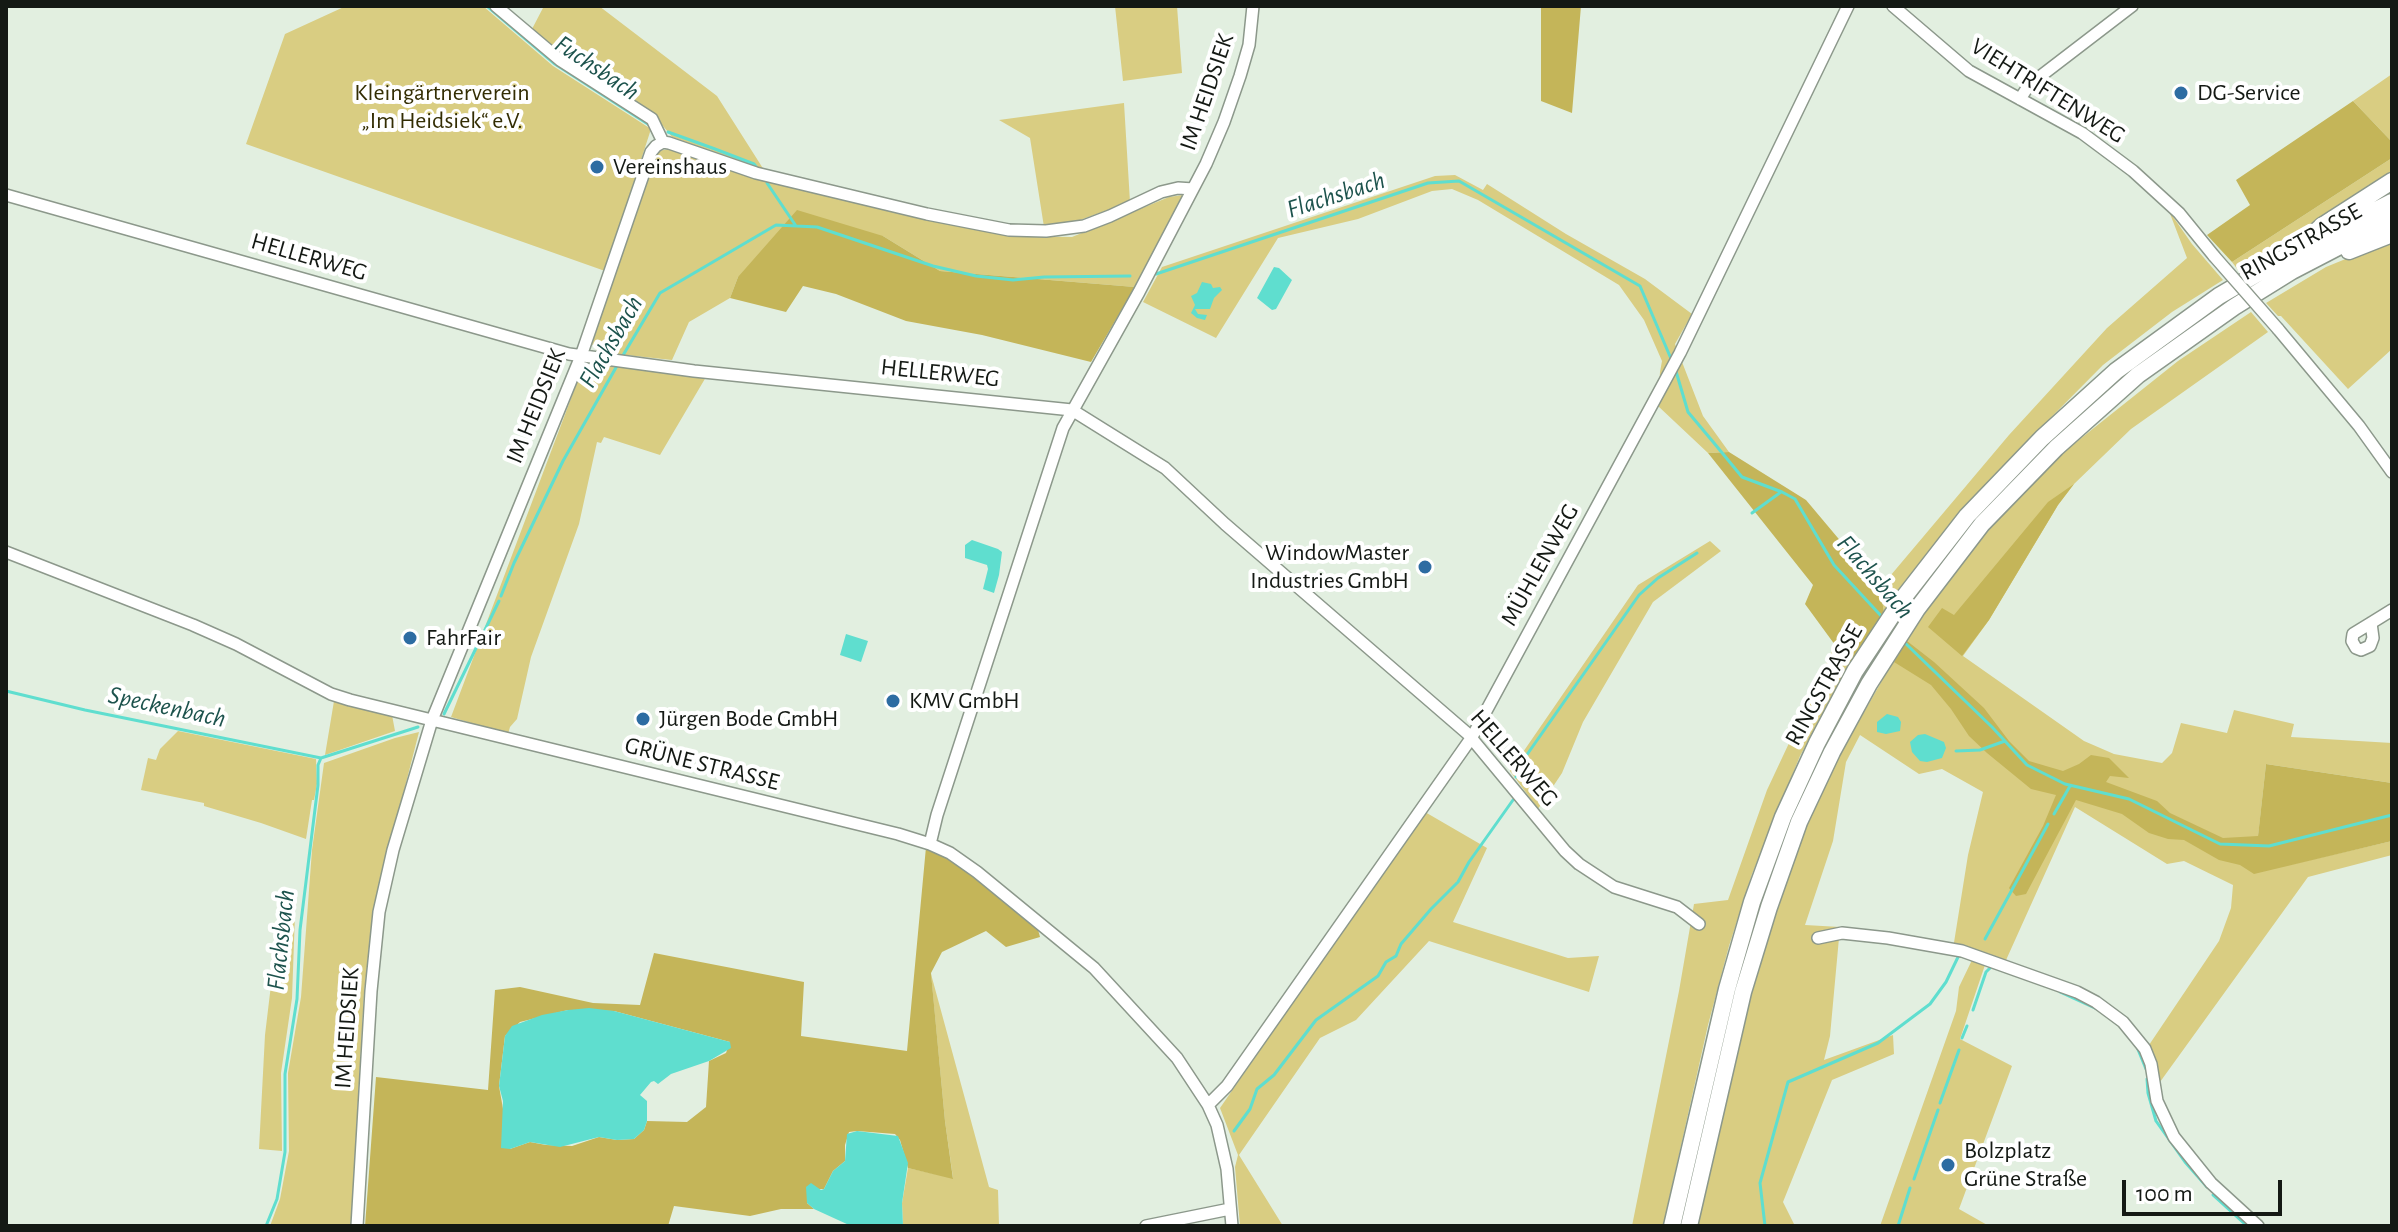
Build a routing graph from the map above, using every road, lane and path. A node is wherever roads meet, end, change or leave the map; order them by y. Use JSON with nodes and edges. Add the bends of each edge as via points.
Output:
{"nodes":[{"id":1,"x":496,"y":6,"type":"edge"},
{"id":2,"x":1253,"y":6,"type":"edge"},
{"id":3,"x":1848,"y":6,"type":"edge"},
{"id":4,"x":1893,"y":6,"type":"edge"},
{"id":5,"x":2132,"y":6,"type":"edge"},
{"id":6,"x":2020,"y":99,"type":"junction"},
{"id":7,"x":663,"y":142,"type":"junction"},
{"id":8,"x":2392,"y":181,"type":"edge"},
{"id":9,"x":1193,"y":189,"type":"junction"},
{"id":10,"x":6,"y":195,"type":"edge"},
{"id":11,"x":2392,"y":202,"type":"edge"},
{"id":12,"x":2392,"y":219,"type":"edge"},
{"id":13,"x":2392,"y":234,"type":"edge"},
{"id":14,"x":2296,"y":251,"type":"junction"},
{"id":15,"x":2292,"y":271,"type":"junction"},
{"id":16,"x":581,"y":356,"type":"junction"},
{"id":17,"x":1072,"y":410,"type":"junction"},
{"id":18,"x":2392,"y":472,"type":"edge"},
{"id":19,"x":6,"y":552,"type":"edge"},
{"id":20,"x":2392,"y":610,"type":"edge"},
{"id":21,"x":2371,"y":623,"type":"dead end"},
{"id":22,"x":432,"y":720,"type":"junction"},
{"id":23,"x":1472,"y":737,"type":"junction"},
{"id":24,"x":930,"y":844,"type":"junction"},
{"id":25,"x":1699,"y":924,"type":"dead end"},
{"id":26,"x":1818,"y":938,"type":"dead end"},
{"id":27,"x":1208,"y":1105,"type":"junction"},
{"id":28,"x":1230,"y":1209,"type":"junction"},
{"id":29,"x":357,"y":1226,"type":"edge"},
{"id":30,"x":1146,"y":1226,"type":"edge"},
{"id":31,"x":1232,"y":1226,"type":"edge"},
{"id":32,"x":1672,"y":1226,"type":"edge"},
{"id":33,"x":1689,"y":1226,"type":"edge"},
{"id":34,"x":2258,"y":1226,"type":"edge"}],
"edges":[{"from":1,"to":7,"type":"street","via":[[560,60],[652,119]]},
{"from":2,"to":9,"type":"street","name":"IM HEIDSIEK","via":[[1240,76]]},
{"from":3,"to":23,"type":"street","name":"MÜHLENWEG","via":[[1680,353]]},
{"from":4,"to":6,"type":"street","name":"VIEHTRIFTENWEG","via":[[1969,71]]},
{"from":5,"to":6,"type":"street","via":[[2029,85]]},
{"from":6,"to":18,"type":"street","name":"VIEHTRIFTENWEG","bridge":true,"via":[[2082,133],[2179,213]]},
{"from":7,"to":9,"type":"street","name":"IM HEIDSIEK","via":[[756,173],[1009,230],[1084,226],[1161,192]]},
{"from":7,"to":16,"type":"street","name":"IM HEIDSIEK","via":[[651,152]]},
{"from":8,"to":14,"type":"highway","via":[[2322,226]]},
{"from":9,"to":17,"type":"street","name":"IM HEIDSIEK"},
{"from":10,"to":16,"type":"street","name":"HELLERWEG"},
{"from":11,"to":14,"type":"highway","name":"RINGSTRASSE"},
{"from":12,"to":15,"type":"highway","name":"RINGSTRASSE"},
{"from":13,"to":15,"type":"highway","via":[[2311,271]]},
{"from":14,"to":32,"type":"highway","name":"RINGSTRASSE","via":[[2219,296],[2116,371],[2042,438],[1967,516],[1855,671],[1783,817],[1752,902]]},
{"from":15,"to":33,"type":"highway","name":"RINGSTRASSE","via":[[2138,375],[2056,448],[1982,524],[1917,609],[1869,684],[1799,822],[1769,907],[1743,992]]},
{"from":16,"to":17,"type":"street","name":"HELLERWEG"},
{"from":16,"to":22,"type":"street","name":"IM HEIDSIEK"},
{"from":17,"to":23,"type":"street","name":"HELLERWEG","via":[[1165,468]]},
{"from":17,"to":24,"type":"street","name":"IM HEIDSIEK"},
{"from":19,"to":22,"type":"street","name":"GRÜNE STRASSE","via":[[236,644],[331,694]]},
{"from":20,"to":21,"type":"street"},
{"from":22,"to":24,"type":"street","name":"GRÜNE STRASSE"},
{"from":22,"to":29,"type":"street","name":"IM HEIDSIEK","via":[[379,912]]},
{"from":23,"to":25,"type":"street","name":"HELLERWEG","via":[[1579,864],[1614,887],[1677,907]]},
{"from":23,"to":27,"type":"street","name":"MÜHLENWEG","via":[[1227,1086]]},
{"from":24,"to":27,"type":"street","name":"GRÜNE STRASSE","via":[[977,872],[1094,968],[1177,1058]]},
{"from":26,"to":34,"type":"street","via":[[1842,933],[1962,951],[2096,1002],[2123,1022],[2145,1049],[2160,1113],[2174,1137],[2211,1183]]},
{"from":27,"to":28,"type":"street","name":"GRÜNE STRASSE","via":[[1223,1144]]},
{"from":28,"to":30,"type":"street"},
{"from":28,"to":31,"type":"street","name":"GRÜNE STRASSE"}]}
